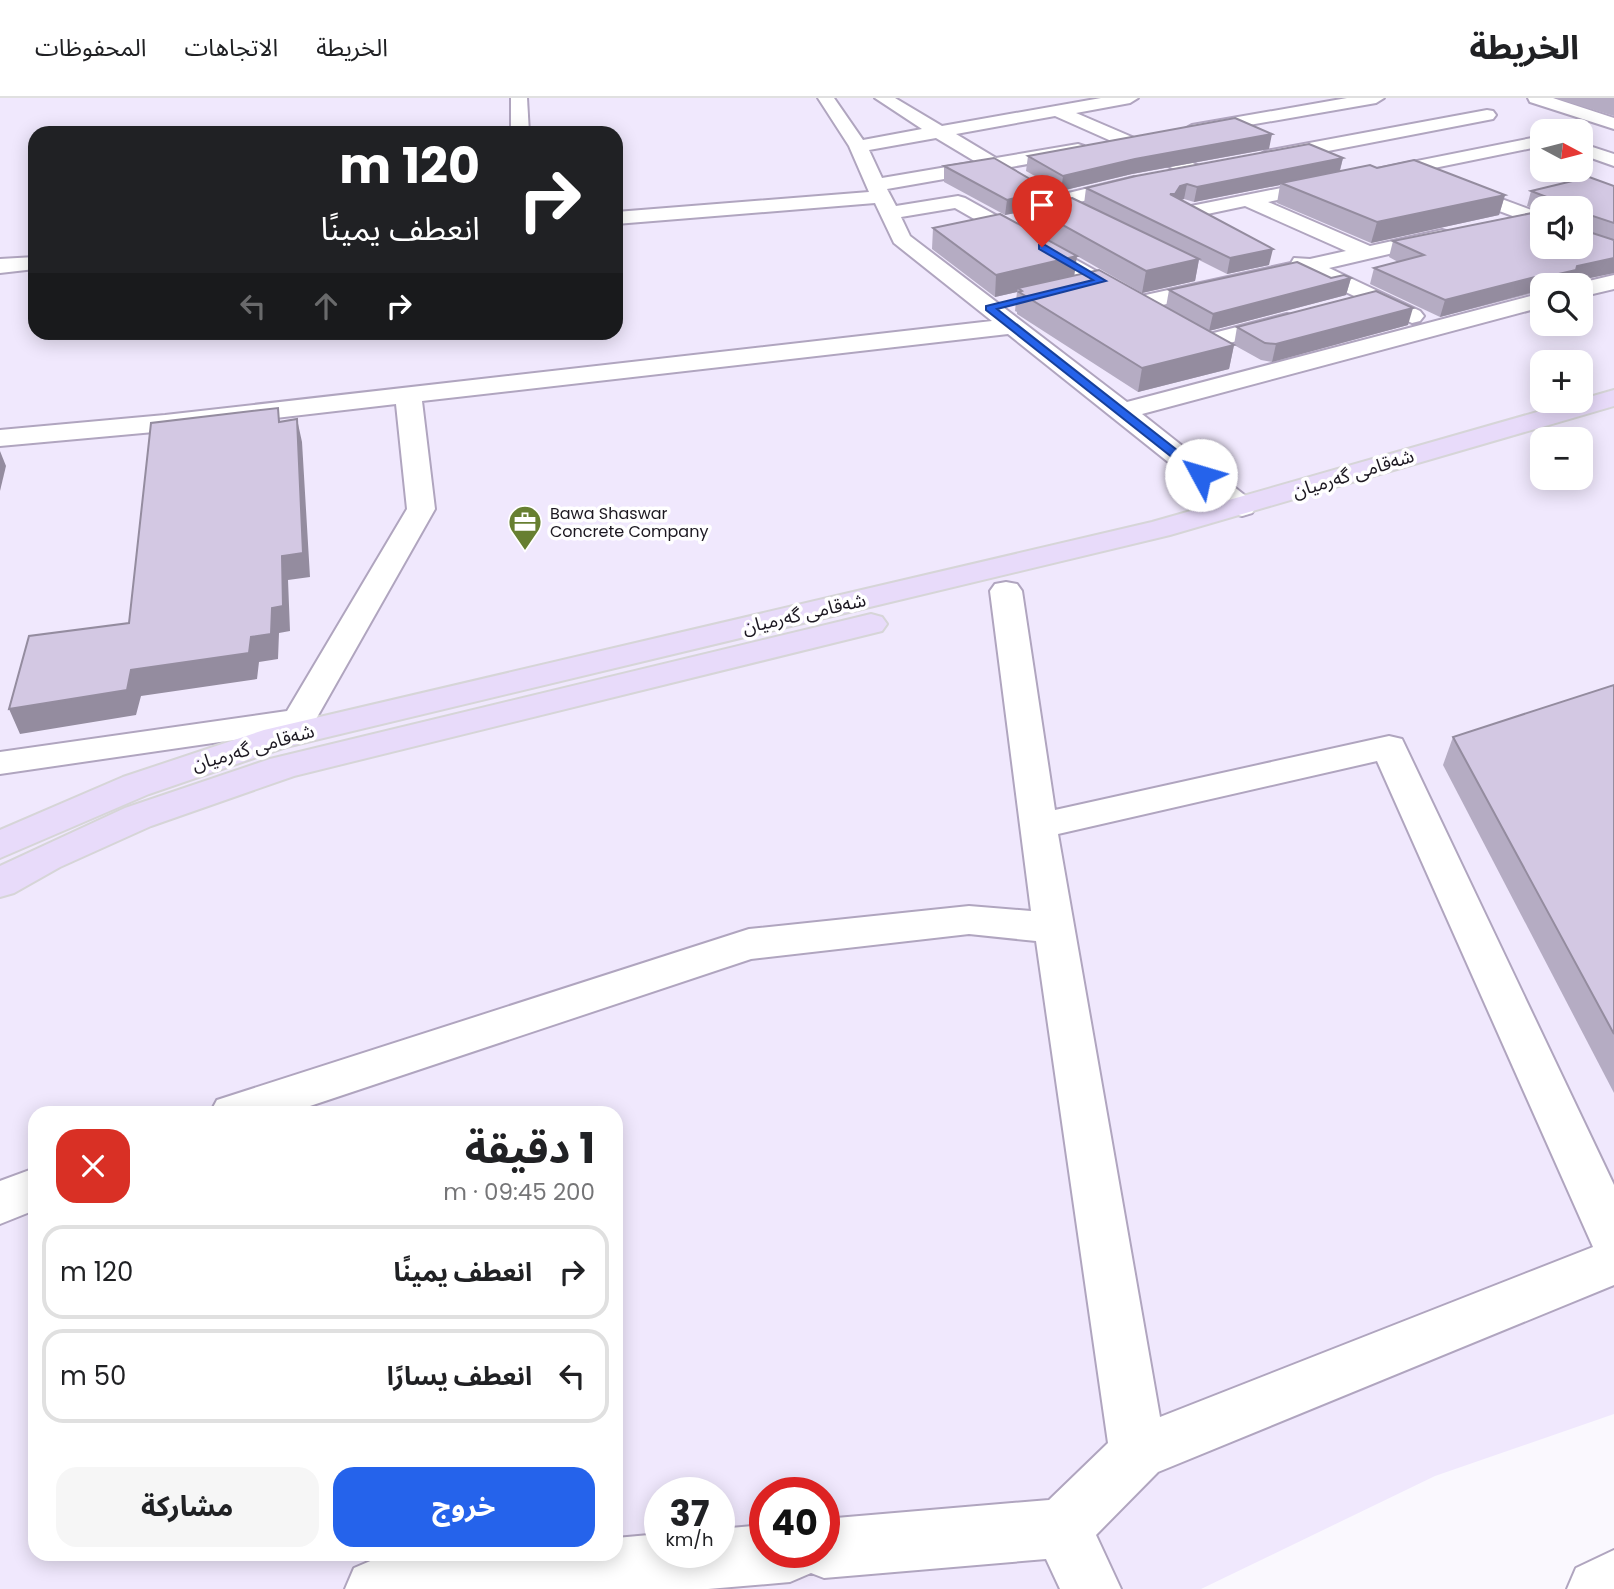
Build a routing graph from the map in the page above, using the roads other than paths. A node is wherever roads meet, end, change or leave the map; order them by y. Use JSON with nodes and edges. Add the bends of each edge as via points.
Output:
{"nodes":[{"id":1,"x":519,"y":98,"type":"edge"},
{"id":2,"x":826,"y":98,"type":"edge"},
{"id":3,"x":883,"y":98,"type":"edge"},
{"id":4,"x":1130,"y":98,"type":"edge"},
{"id":5,"x":1536,"y":98,"type":"edge"},
{"id":6,"x":1382,"y":99,"type":"edge"},
{"id":7,"x":1245,"y":102,"type":"dead end"},
{"id":8,"x":1452,"y":102,"type":"dead end"},
{"id":9,"x":1413,"y":110,"type":"dead end"},
{"id":10,"x":1057,"y":111,"type":"junction"},
{"id":11,"x":1278,"y":115,"type":"junction"},
{"id":12,"x":1487,"y":115,"type":"junction"},
{"id":13,"x":1239,"y":122,"type":"junction"},
{"id":14,"x":1447,"y":122,"type":"junction"},
{"id":15,"x":1613,"y":123,"type":"edge"},
{"id":16,"x":520,"y":126,"type":"edge"},
{"id":17,"x":1530,"y":130,"type":"edge"},
{"id":18,"x":939,"y":132,"type":"junction"},
{"id":19,"x":1127,"y":141,"type":"junction"},
{"id":20,"x":1530,"y":143,"type":"edge"},
{"id":21,"x":858,"y":146,"type":"junction"},
{"id":22,"x":1308,"y":149,"type":"junction"},
{"id":23,"x":1593,"y":153,"type":"edge"},
{"id":24,"x":1614,"y":160,"type":"edge"},
{"id":25,"x":1246,"y":161,"type":"edge"},
{"id":26,"x":995,"y":166,"type":"junction"},
{"id":27,"x":1406,"y":168,"type":"junction"},
{"id":28,"x":1374,"y":175,"type":"junction"},
{"id":29,"x":1016,"y":177,"type":"edge"},
{"id":30,"x":1133,"y":183,"type":"junction"},
{"id":31,"x":1037,"y":189,"type":"edge"},
{"id":32,"x":881,"y":198,"type":"junction"},
{"id":33,"x":1247,"y":200,"type":"junction"},
{"id":34,"x":1193,"y":211,"type":"junction"},
{"id":35,"x":623,"y":217,"type":"edge"},
{"id":36,"x":1530,"y":217,"type":"edge"},
{"id":37,"x":1026,"y":219,"type":"edge"},
{"id":38,"x":1530,"y":220,"type":"edge"},
{"id":39,"x":1218,"y":223,"type":"edge"},
{"id":40,"x":1003,"y":225,"type":"junction"},
{"id":41,"x":1489,"y":226,"type":"edge"},
{"id":42,"x":976,"y":231,"type":"edge"},
{"id":43,"x":1462,"y":231,"type":"edge"},
{"id":44,"x":935,"y":240,"type":"edge"},
{"id":45,"x":908,"y":246,"type":"junction"},
{"id":46,"x":1367,"y":252,"type":"junction"},
{"id":47,"x":1280,"y":253,"type":"dead end"},
{"id":48,"x":28,"y":264,"type":"edge"},
{"id":49,"x":1306,"y":265,"type":"junction"},
{"id":50,"x":0,"y":266,"type":"edge"},
{"id":51,"x":1200,"y":272,"type":"edge"},
{"id":52,"x":1101,"y":281,"type":"junction"},
{"id":53,"x":1614,"y":282,"type":"edge"},
{"id":54,"x":1224,"y":284,"type":"junction"},
{"id":55,"x":1593,"y":287,"type":"edge"},
{"id":56,"x":1064,"y":290,"type":"edge"},
{"id":57,"x":1374,"y":298,"type":"junction"},
{"id":58,"x":1140,"y":303,"type":"junction"},
{"id":59,"x":1530,"y":303,"type":"edge"},
{"id":60,"x":1335,"y":308,"type":"edge"},
{"id":61,"x":1014,"y":314,"type":"junction"},
{"id":62,"x":1310,"y":315,"type":"edge"},
{"id":63,"x":1436,"y":327,"type":"junction"},
{"id":64,"x":1206,"y":342,"type":"junction"},
{"id":65,"x":1265,"y":376,"type":"junction"},
{"id":66,"x":408,"y":394,"type":"junction"},
{"id":67,"x":1614,"y":398,"type":"edge"},
{"id":68,"x":1122,"y":411,"type":"junction"},
{"id":69,"x":1614,"y":423,"type":"edge"},
{"id":70,"x":1593,"y":429,"type":"edge"},
{"id":71,"x":1477,"y":435,"type":"junction"},
{"id":72,"x":0,"y":438,"type":"edge"},
{"id":73,"x":1530,"y":447,"type":"edge"},
{"id":74,"x":1508,"y":453,"type":"junction"},
{"id":75,"x":1242,"y":507,"type":"junction"},
{"id":76,"x":1006,"y":591,"type":"junction"},
{"id":77,"x":295,"y":727,"type":"junction"},
{"id":78,"x":0,"y":763,"type":"edge"},
{"id":79,"x":1038,"y":826,"type":"junction"},
{"id":80,"x":0,"y":845,"type":"edge"},
{"id":81,"x":0,"y":883,"type":"edge"},
{"id":82,"x":1053,"y":928,"type":"junction"},
{"id":83,"x":254,"y":1106,"type":"edge"},
{"id":84,"x":28,"y":1191,"type":"edge"},
{"id":85,"x":0,"y":1203,"type":"edge"},
{"id":86,"x":1614,"y":1238,"type":"edge"},
{"id":87,"x":1614,"y":1262,"type":"edge"},
{"id":88,"x":1138,"y":1453,"type":"junction"},
{"id":89,"x":1062,"y":1528,"type":"junction"},
{"id":90,"x":840,"y":1548,"type":"edge"},
{"id":91,"x":749,"y":1556,"type":"edge"},
{"id":92,"x":1614,"y":1580,"type":"edge"},
{"id":93,"x":375,"y":1589,"type":"edge"},
{"id":94,"x":1091,"y":1589,"type":"edge"},
{"id":95,"x":1597,"y":1589,"type":"edge"}],
"edges":[{"from":1,"to":16,"type":"street"},
{"from":2,"to":21,"type":"street"},
{"from":3,"to":18,"type":"street"},
{"from":4,"to":10,"type":"street"},
{"from":5,"to":15,"type":"street"},
{"from":6,"to":11,"type":"street"},
{"from":7,"to":11,"type":"street"},
{"from":8,"to":12,"type":"street"},
{"from":9,"to":14,"type":"street"},
{"from":10,"to":18,"type":"street"},
{"from":10,"to":19,"type":"street"},
{"from":11,"to":13,"type":"street"},
{"from":12,"to":14,"type":"street"},
{"from":12,"to":17,"type":"street"},
{"from":13,"to":19,"type":"street"},
{"from":13,"to":22,"type":"street"},
{"from":14,"to":22,"type":"street"},
{"from":18,"to":21,"type":"street"},
{"from":18,"to":26,"type":"street"},
{"from":19,"to":26,"type":"street"},
{"from":19,"to":30,"type":"street","via":[[1202,170]]},
{"from":20,"to":27,"type":"street"},
{"from":21,"to":32,"type":"street"},
{"from":22,"to":25,"type":"street"},
{"from":22,"to":28,"type":"street"},
{"from":23,"to":24,"type":"street"},
{"from":26,"to":29,"type":"street"},
{"from":26,"to":32,"type":"street"},
{"from":27,"to":28,"type":"street"},
{"from":27,"to":36,"type":"street"},
{"from":28,"to":33,"type":"street"},
{"from":30,"to":31,"type":"street","via":[[1065,210]]},
{"from":30,"to":34,"type":"street"},
{"from":32,"to":35,"type":"street"},
{"from":32,"to":40,"type":"street","via":[[958,202]]},
{"from":32,"to":45,"type":"street"},
{"from":33,"to":34,"type":"street"},
{"from":33,"to":46,"type":"street"},
{"from":34,"to":39,"type":"street"},
{"from":37,"to":40,"type":"street"},
{"from":38,"to":41,"type":"street"},
{"from":40,"to":42,"type":"street"},
{"from":40,"to":52,"type":"street"},
{"from":43,"to":46,"type":"street"},
{"from":44,"to":45,"type":"street"},
{"from":45,"to":61,"type":"street","via":[[989,308]]},
{"from":46,"to":49,"type":"street"},
{"from":47,"to":49,"type":"street"},
{"from":48,"to":50,"type":"street"},
{"from":49,"to":54,"type":"street"},
{"from":49,"to":57,"type":"street"},
{"from":51,"to":54,"type":"street"},
{"from":52,"to":56,"type":"street"},
{"from":52,"to":58,"type":"street"},
{"from":53,"to":55,"type":"street"},
{"from":54,"to":58,"type":"street"},
{"from":57,"to":60,"type":"street"},
{"from":57,"to":63,"type":"street"},
{"from":58,"to":64,"type":"street"},
{"from":59,"to":63,"type":"street"},
{"from":61,"to":66,"type":"street"},
{"from":61,"to":68,"type":"street"},
{"from":62,"to":64,"type":"street"},
{"from":63,"to":65,"type":"street"},
{"from":64,"to":65,"type":"street"},
{"from":65,"to":68,"type":"street"},
{"from":66,"to":72,"type":"street"},
{"from":66,"to":77,"type":"street","via":[[421,509]]},
{"from":67,"to":71,"type":"main road","name":"شەقامی گەرمیان"},
{"from":68,"to":75,"type":"street"},
{"from":69,"to":70,"type":"main road"},
{"from":71,"to":74,"type":"main road"},
{"from":71,"to":75,"type":"main road","name":"شەقامی گەرمیان"},
{"from":73,"to":74,"type":"main road","name":"شەقامی گەرمیان"},
{"from":74,"to":76,"type":"main road","name":"شەقامی گەرمیان","via":[[1224,536]]},
{"from":75,"to":77,"type":"main road","name":"شەقامی گەرمیان","via":[[1041,558]]},
{"from":76,"to":79,"type":"street"},
{"from":76,"to":81,"type":"main road","name":"شەقامی گەرمیان","via":[[283,767],[138,817]]},
{"from":77,"to":78,"type":"street"},
{"from":77,"to":80,"type":"main road","name":"شەقامی گەرمیان","via":[[153,779]]},
{"from":79,"to":82,"type":"street"},
{"from":79,"to":86,"type":"street","via":[[1389,747]]},
{"from":82,"to":83,"type":"street","via":[[969,920],[748,944]]},
{"from":82,"to":88,"type":"street"},
{"from":84,"to":85,"type":"street"},
{"from":87,"to":88,"type":"street"},
{"from":88,"to":89,"type":"street"},
{"from":89,"to":90,"type":"street"},
{"from":89,"to":94,"type":"street"},
{"from":91,"to":93,"type":"street"},
{"from":92,"to":95,"type":"street"}]}
